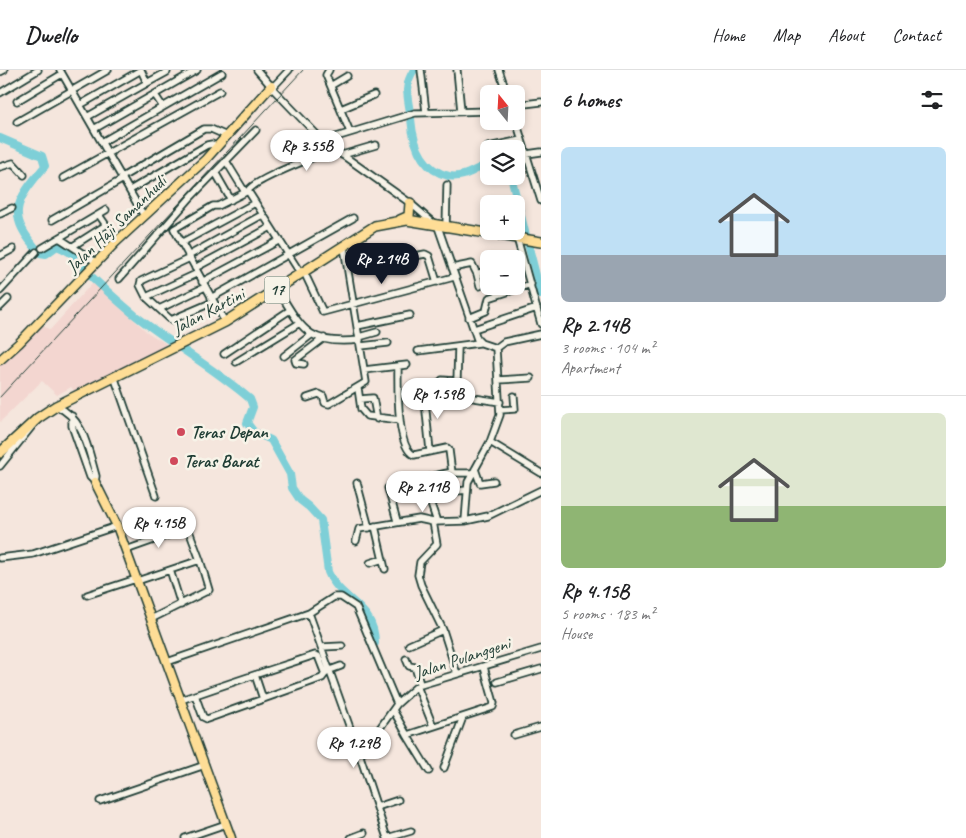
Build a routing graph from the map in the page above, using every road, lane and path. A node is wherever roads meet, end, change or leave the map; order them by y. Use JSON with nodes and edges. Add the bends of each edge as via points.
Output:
{"nodes":[{"id":1,"x":4,"y":70,"type":"edge"},
{"id":2,"x":38,"y":70,"type":"edge"},
{"id":3,"x":108,"y":70,"type":"edge"},
{"id":4,"x":141,"y":70,"type":"edge"},
{"id":5,"x":197,"y":70,"type":"edge"},
{"id":6,"x":257,"y":70,"type":"edge"},
{"id":7,"x":287,"y":70,"type":"edge"},
{"id":8,"x":329,"y":70,"type":"edge"},
{"id":9,"x":421,"y":70,"type":"edge"},
{"id":10,"x":457,"y":70,"type":"edge"},
{"id":11,"x":499,"y":70,"type":"edge"},
{"id":12,"x":0,"y":72,"type":"edge"},
{"id":13,"x":61,"y":72,"type":"edge"},
{"id":14,"x":167,"y":72,"type":"dead end"},
{"id":15,"x":222,"y":73,"type":"dead end"},
{"id":16,"x":346,"y":76,"type":"dead end"},
{"id":17,"x":147,"y":83,"type":"junction"},
{"id":18,"x":332,"y":85,"type":"junction"},
{"id":19,"x":504,"y":85,"type":"edge"},
{"id":20,"x":271,"y":87,"type":"junction"},
{"id":21,"x":72,"y":91,"type":"junction"},
{"id":22,"x":220,"y":91,"type":"dead end"},
{"id":23,"x":0,"y":93,"type":"edge"},
{"id":24,"x":155,"y":95,"type":"junction"},
{"id":25,"x":374,"y":95,"type":"dead end"},
{"id":26,"x":18,"y":101,"type":"dead end"},
{"id":27,"x":541,"y":102,"type":"edge"},
{"id":28,"x":525,"y":104,"type":"edge"},
{"id":29,"x":80,"y":105,"type":"junction"},
{"id":30,"x":162,"y":108,"type":"junction"},
{"id":31,"x":341,"y":109,"type":"junction"},
{"id":32,"x":461,"y":111,"type":"junction"},
{"id":33,"x":480,"y":111,"type":"edge"},
{"id":34,"x":426,"y":112,"type":"junction"},
{"id":35,"x":86,"y":117,"type":"junction"},
{"id":36,"x":168,"y":119,"type":"junction"},
{"id":37,"x":17,"y":122,"type":"dead end"},
{"id":38,"x":94,"y":129,"type":"junction"},
{"id":39,"x":256,"y":130,"type":"dead end"},
{"id":40,"x":518,"y":130,"type":"edge"},
{"id":41,"x":350,"y":132,"type":"junction"},
{"id":42,"x":227,"y":136,"type":"junction"},
{"id":43,"x":321,"y":140,"type":"junction"},
{"id":44,"x":521,"y":140,"type":"edge"},
{"id":45,"x":102,"y":142,"type":"junction"},
{"id":46,"x":376,"y":145,"type":"dead end"},
{"id":47,"x":216,"y":147,"type":"junction"},
{"id":48,"x":333,"y":149,"type":"junction"},
{"id":49,"x":525,"y":149,"type":"edge"},
{"id":50,"x":108,"y":152,"type":"junction"},
{"id":51,"x":541,"y":152,"type":"edge"},
{"id":52,"x":285,"y":153,"type":"dead end"},
{"id":53,"x":527,"y":154,"type":"junction"},
{"id":54,"x":342,"y":155,"type":"junction"},
{"id":55,"x":226,"y":161,"type":"junction"},
{"id":56,"x":0,"y":166,"type":"edge"},
{"id":57,"x":215,"y":172,"type":"junction"},
{"id":58,"x":24,"y":175,"type":"dead end"},
{"id":59,"x":63,"y":178,"type":"dead end"},
{"id":60,"x":123,"y":178,"type":"junction"},
{"id":61,"x":447,"y":185,"type":"dead end"},
{"id":62,"x":130,"y":190,"type":"junction"},
{"id":63,"x":247,"y":191,"type":"junction"},
{"id":64,"x":231,"y":200,"type":"junction"},
{"id":65,"x":541,"y":201,"type":"edge"},
{"id":66,"x":255,"y":203,"type":"junction"},
{"id":67,"x":410,"y":203,"type":"junction"},
{"id":68,"x":12,"y":208,"type":"dead end"},
{"id":69,"x":106,"y":210,"type":"dead end"},
{"id":70,"x":0,"y":214,"type":"edge"},
{"id":71,"x":99,"y":214,"type":"junction"},
{"id":72,"x":262,"y":215,"type":"junction"},
{"id":73,"x":144,"y":216,"type":"junction"},
{"id":74,"x":353,"y":218,"type":"dead end"},
{"id":75,"x":52,"y":220,"type":"dead end"},
{"id":76,"x":397,"y":221,"type":"junction"},
{"id":77,"x":170,"y":222,"type":"junction"},
{"id":78,"x":271,"y":227,"type":"junction"},
{"id":79,"x":442,"y":227,"type":"junction"},
{"id":80,"x":174,"y":229,"type":"junction"},
{"id":81,"x":59,"y":238,"type":"junction"},
{"id":82,"x":280,"y":240,"type":"junction"},
{"id":83,"x":529,"y":240,"type":"edge"},
{"id":84,"x":181,"y":243,"type":"junction"},
{"id":85,"x":73,"y":246,"type":"junction"},
{"id":86,"x":344,"y":247,"type":"junction"},
{"id":87,"x":42,"y":248,"type":"dead end"},
{"id":88,"x":12,"y":249,"type":"dead end"},
{"id":89,"x":36,"y":252,"type":"dead end"},
{"id":90,"x":290,"y":254,"type":"junction"},
{"id":91,"x":0,"y":255,"type":"edge"},
{"id":92,"x":415,"y":256,"type":"dead end"},
{"id":93,"x":189,"y":257,"type":"junction"},
{"id":94,"x":91,"y":267,"type":"junction"},
{"id":95,"x":452,"y":268,"type":"junction"},
{"id":96,"x":196,"y":271,"type":"junction"},
{"id":97,"x":480,"y":272,"type":"edge"},
{"id":98,"x":303,"y":273,"type":"junction"},
{"id":99,"x":476,"y":274,"type":"junction"},
{"id":100,"x":454,"y":277,"type":"junction"},
{"id":101,"x":119,"y":280,"type":"dead end"},
{"id":102,"x":437,"y":282,"type":"junction"},
{"id":103,"x":203,"y":284,"type":"junction"},
{"id":104,"x":531,"y":284,"type":"junction"},
{"id":105,"x":480,"y":286,"type":"dead end"},
{"id":106,"x":278,"y":290,"type":"junction"},
{"id":107,"x":0,"y":291,"type":"edge"},
{"id":108,"x":146,"y":297,"type":"junction"},
{"id":109,"x":8,"y":299,"type":"dead end"},
{"id":110,"x":212,"y":300,"type":"junction"},
{"id":111,"x":353,"y":304,"type":"junction"},
{"id":112,"x":0,"y":307,"type":"edge"},
{"id":113,"x":537,"y":308,"type":"junction"},
{"id":114,"x":159,"y":309,"type":"junction"},
{"id":115,"x":290,"y":310,"type":"junction"},
{"id":116,"x":410,"y":315,"type":"dead end"},
{"id":117,"x":469,"y":318,"type":"junction"},
{"id":118,"x":225,"y":322,"type":"junction"},
{"id":119,"x":298,"y":324,"type":"junction"},
{"id":120,"x":541,"y":324,"type":"edge"},
{"id":121,"x":356,"y":326,"type":"junction"},
{"id":122,"x":474,"y":329,"type":"junction"},
{"id":123,"x":377,"y":332,"type":"dead end"},
{"id":124,"x":541,"y":334,"type":"edge"},
{"id":125,"x":311,"y":335,"type":"junction"},
{"id":126,"x":324,"y":338,"type":"junction"},
{"id":127,"x":360,"y":341,"type":"junction"},
{"id":128,"x":388,"y":343,"type":"dead end"},
{"id":129,"x":479,"y":343,"type":"junction"},
{"id":130,"x":458,"y":347,"type":"junction"},
{"id":131,"x":496,"y":348,"type":"junction"},
{"id":132,"x":423,"y":351,"type":"dead end"},
{"id":133,"x":224,"y":354,"type":"dead end"},
{"id":134,"x":284,"y":356,"type":"dead end"},
{"id":135,"x":0,"y":359,"type":"edge"},
{"id":136,"x":236,"y":362,"type":"dead end"},
{"id":137,"x":304,"y":364,"type":"dead end"},
{"id":138,"x":408,"y":365,"type":"dead end"},
{"id":139,"x":398,"y":366,"type":"junction"},
{"id":140,"x":364,"y":370,"type":"junction"},
{"id":141,"x":114,"y":376,"type":"junction"},
{"id":142,"x":531,"y":378,"type":"dead end"},
{"id":143,"x":498,"y":380,"type":"junction"},
{"id":144,"x":457,"y":381,"type":"junction"},
{"id":145,"x":358,"y":388,"type":"junction"},
{"id":146,"x":74,"y":396,"type":"junction"},
{"id":147,"x":514,"y":396,"type":"dead end"},
{"id":148,"x":307,"y":398,"type":"dead end"},
{"id":149,"x":360,"y":399,"type":"junction"},
{"id":150,"x":500,"y":402,"type":"junction"},
{"id":151,"x":56,"y":406,"type":"junction"},
{"id":152,"x":500,"y":410,"type":"junction"},
{"id":153,"x":70,"y":414,"type":"junction"},
{"id":154,"x":38,"y":418,"type":"junction"},
{"id":155,"x":377,"y":419,"type":"junction"},
{"id":156,"x":400,"y":420,"type":"junction"},
{"id":157,"x":79,"y":424,"type":"junction"},
{"id":158,"x":72,"y":426,"type":"junction"},
{"id":159,"x":490,"y":442,"type":"junction"},
{"id":160,"x":430,"y":451,"type":"junction"},
{"id":161,"x":0,"y":453,"type":"edge"},
{"id":162,"x":0,"y":466,"type":"edge"},
{"id":163,"x":473,"y":471,"type":"junction"},
{"id":164,"x":452,"y":472,"type":"junction"},
{"id":165,"x":541,"y":473,"type":"edge"},
{"id":166,"x":494,"y":481,"type":"dead end"},
{"id":167,"x":95,"y":482,"type":"junction"},
{"id":168,"x":358,"y":483,"type":"dead end"},
{"id":169,"x":396,"y":483,"type":"dead end"},
{"id":170,"x":388,"y":488,"type":"dead end"},
{"id":171,"x":467,"y":490,"type":"junction"},
{"id":172,"x":541,"y":490,"type":"edge"},
{"id":173,"x":438,"y":493,"type":"dead end"},
{"id":174,"x":156,"y":496,"type":"dead end"},
{"id":175,"x":429,"y":498,"type":"dead end"},
{"id":176,"x":397,"y":521,"type":"junction"},
{"id":177,"x":465,"y":521,"type":"junction"},
{"id":178,"x":435,"y":522,"type":"junction"},
{"id":179,"x":117,"y":526,"type":"junction"},
{"id":180,"x":372,"y":527,"type":"junction"},
{"id":181,"x":356,"y":541,"type":"dead end"},
{"id":182,"x":126,"y":550,"type":"junction"},
{"id":183,"x":0,"y":558,"type":"edge"},
{"id":184,"x":383,"y":559,"type":"junction"},
{"id":185,"x":200,"y":560,"type":"junction"},
{"id":186,"x":370,"y":563,"type":"dead end"},
{"id":187,"x":385,"y":569,"type":"dead end"},
{"id":188,"x":170,"y":570,"type":"junction"},
{"id":189,"x":137,"y":580,"type":"junction"},
{"id":190,"x":87,"y":596,"type":"dead end"},
{"id":191,"x":181,"y":605,"type":"junction"},
{"id":192,"x":309,"y":613,"type":"junction"},
{"id":193,"x":151,"y":619,"type":"junction"},
{"id":194,"x":443,"y":630,"type":"junction"},
{"id":195,"x":409,"y":645,"type":"dead end"},
{"id":196,"x":342,"y":646,"type":"dead end"},
{"id":197,"x":322,"y":647,"type":"junction"},
{"id":198,"x":541,"y":649,"type":"edge"},
{"id":199,"x":406,"y":659,"type":"dead end"},
{"id":200,"x":167,"y":662,"type":"junction"},
{"id":201,"x":342,"y":666,"type":"dead end"},
{"id":202,"x":484,"y":666,"type":"junction"},
{"id":203,"x":541,"y":669,"type":"edge"},
{"id":204,"x":330,"y":670,"type":"junction"},
{"id":205,"x":457,"y":674,"type":"junction"},
{"id":206,"x":255,"y":675,"type":"junction"},
{"id":207,"x":497,"y":682,"type":"dead end"},
{"id":208,"x":419,"y":685,"type":"junction"},
{"id":209,"x":195,"y":695,"type":"junction"},
{"id":210,"x":263,"y":699,"type":"junction"},
{"id":211,"x":181,"y":700,"type":"junction"},
{"id":212,"x":394,"y":708,"type":"junction"},
{"id":213,"x":463,"y":716,"type":"junction"},
{"id":214,"x":433,"y":726,"type":"junction"},
{"id":215,"x":541,"y":727,"type":"edge"},
{"id":216,"x":409,"y":734,"type":"junction"},
{"id":217,"x":514,"y":735,"type":"dead end"},
{"id":218,"x":360,"y":756,"type":"junction"},
{"id":219,"x":205,"y":765,"type":"junction"},
{"id":220,"x":444,"y":768,"type":"dead end"},
{"id":221,"x":429,"y":771,"type":"dead end"},
{"id":222,"x":398,"y":800,"type":"dead end"},
{"id":223,"x":100,"y":801,"type":"dead end"},
{"id":224,"x":377,"y":807,"type":"junction"},
{"id":225,"x":226,"y":824,"type":"junction"},
{"id":226,"x":411,"y":832,"type":"dead end"},
{"id":227,"x":364,"y":833,"type":"dead end"},
{"id":228,"x":185,"y":838,"type":"edge"},
{"id":229,"x":231,"y":838,"type":"edge"},
{"id":230,"x":351,"y":838,"type":"edge"},
{"id":231,"x":387,"y":838,"type":"edge"}],
"edges":[{"from":1,"to":12,"type":"street"},
{"from":2,"to":23,"type":"street"},
{"from":3,"to":21,"type":"street"},
{"from":4,"to":17,"type":"street"},
{"from":4,"to":29,"type":"street"},
{"from":5,"to":24,"type":"street"},
{"from":6,"to":20,"type":"street"},
{"from":7,"to":20,"type":"street"},
{"from":8,"to":18,"type":"street","via":[[326,74]]},
{"from":9,"to":34,"type":"street"},
{"from":10,"to":32,"type":"street"},
{"from":11,"to":19,"type":"street"},
{"from":13,"to":21,"type":"street"},
{"from":13,"to":26,"type":"street"},
{"from":14,"to":17,"type":"street"},
{"from":15,"to":30,"type":"street"},
{"from":16,"to":18,"type":"street"},
{"from":17,"to":35,"type":"street"},
{"from":18,"to":31,"type":"street"},
{"from":20,"to":42,"type":"main road","name":"Jalan Haji Samanhudi"},
{"from":20,"to":43,"type":"street"},
{"from":21,"to":29,"type":"street"},
{"from":21,"to":37,"type":"street"},
{"from":22,"to":36,"type":"street"},
{"from":24,"to":30,"type":"street"},
{"from":24,"to":38,"type":"street"},
{"from":25,"to":31,"type":"street"},
{"from":27,"to":28,"type":"street"},
{"from":29,"to":35,"type":"street"},
{"from":30,"to":36,"type":"street"},
{"from":30,"to":45,"type":"street"},
{"from":31,"to":41,"type":"street"},
{"from":32,"to":33,"type":"street"},
{"from":32,"to":34,"type":"street"},
{"from":34,"to":41,"type":"street"},
{"from":35,"to":38,"type":"street"},
{"from":36,"to":50,"type":"street"},
{"from":38,"to":45,"type":"street"},
{"from":39,"to":55,"type":"street"},
{"from":40,"to":44,"type":"street"},
{"from":41,"to":43,"type":"street"},
{"from":42,"to":47,"type":"main road","name":"Jalan Haji Samanhudi"},
{"from":42,"to":60,"type":"street","via":[[211,128],[204,129]]},
{"from":43,"to":48,"type":"street"},
{"from":43,"to":52,"type":"street"},
{"from":45,"to":50,"type":"street"},
{"from":46,"to":54,"type":"street"},
{"from":47,"to":62,"type":"street","via":[[207,145]]},
{"from":47,"to":73,"type":"main road","name":"Jalan Haji Samanhudi"},
{"from":48,"to":54,"type":"street"},
{"from":48,"to":63,"type":"street"},
{"from":49,"to":53,"type":"street"},
{"from":50,"to":59,"type":"street"},
{"from":50,"to":60,"type":"street"},
{"from":51,"to":53,"type":"street"},
{"from":53,"to":65,"type":"street"},
{"from":54,"to":67,"type":"street"},
{"from":55,"to":57,"type":"street"},
{"from":55,"to":63,"type":"street"},
{"from":56,"to":58,"type":"street","via":[[13,162]]},
{"from":57,"to":64,"type":"street"},
{"from":57,"to":77,"type":"street"},
{"from":60,"to":62,"type":"street"},
{"from":60,"to":75,"type":"street"},
{"from":61,"to":79,"type":"street"},
{"from":62,"to":73,"type":"street"},
{"from":63,"to":64,"type":"street"},
{"from":63,"to":66,"type":"street"},
{"from":64,"to":80,"type":"street"},
{"from":66,"to":72,"type":"street"},
{"from":66,"to":84,"type":"street"},
{"from":67,"to":76,"type":"highway","via":[[409,216]]},
{"from":67,"to":79,"type":"street"},
{"from":68,"to":70,"type":"street"},
{"from":69,"to":71,"type":"street"},
{"from":71,"to":81,"type":"street"},
{"from":71,"to":85,"type":"street","via":[[106,226]]},
{"from":72,"to":78,"type":"street"},
{"from":72,"to":93,"type":"street"},
{"from":73,"to":94,"type":"main road","name":"Jalan Haji Samanhudi"},
{"from":74,"to":90,"type":"street"},
{"from":76,"to":79,"type":"highway","name":"Jalan Kartini","number":"17"},
{"from":76,"to":86,"type":"highway","name":"Jalan Kartini","number":"17","via":[[372,228]]},
{"from":77,"to":80,"type":"street"},
{"from":77,"to":101,"type":"street"},
{"from":78,"to":82,"type":"street"},
{"from":78,"to":96,"type":"street"},
{"from":79,"to":83,"type":"highway","number":"17"},
{"from":79,"to":95,"type":"street"},
{"from":80,"to":84,"type":"street"},
{"from":81,"to":85,"type":"street"},
{"from":81,"to":87,"type":"street"},
{"from":82,"to":90,"type":"street"},
{"from":82,"to":103,"type":"street"},
{"from":83,"to":104,"type":"street"},
{"from":84,"to":93,"type":"street"},
{"from":85,"to":94,"type":"street"},
{"from":86,"to":98,"type":"highway","name":"Jalan Kartini","number":"17"},
{"from":86,"to":111,"type":"street"},
{"from":88,"to":91,"type":"street"},
{"from":89,"to":107,"type":"street"},
{"from":90,"to":98,"type":"street"},
{"from":90,"to":110,"type":"street"},
{"from":92,"to":102,"type":"street","via":[[429,256]]},
{"from":93,"to":96,"type":"street"},
{"from":93,"to":108,"type":"street","via":[[140,282]]},
{"from":94,"to":135,"type":"main road","name":"Jalan Haji Samanhudi"},
{"from":95,"to":99,"type":"street","via":[[472,264]]},
{"from":95,"to":100,"type":"street"},
{"from":96,"to":103,"type":"street"},
{"from":96,"to":108,"type":"street"},
{"from":97,"to":99,"type":"street"},
{"from":98,"to":106,"type":"highway","name":"Jalan Kartini","number":"17"},
{"from":98,"to":111,"type":"street","via":[[322,311]]},
{"from":99,"to":105,"type":"street"},
{"from":100,"to":102,"type":"street"},
{"from":100,"to":117,"type":"street"},
{"from":102,"to":111,"type":"street"},
{"from":103,"to":110,"type":"street"},
{"from":103,"to":114,"type":"street"},
{"from":104,"to":113,"type":"street"},
{"from":104,"to":117,"type":"street","via":[[489,298],[486,311]]},
{"from":106,"to":115,"type":"street"},
{"from":106,"to":118,"type":"highway","name":"Jalan Kartini","number":"17"},
{"from":108,"to":114,"type":"street"},
{"from":109,"to":112,"type":"street"},
{"from":110,"to":114,"type":"street","via":[[173,320]]},
{"from":110,"to":118,"type":"street"},
{"from":111,"to":121,"type":"street"},
{"from":113,"to":120,"type":"street"},
{"from":113,"to":122,"type":"street"},
{"from":115,"to":119,"type":"street"},
{"from":115,"to":133,"type":"street"},
{"from":116,"to":121,"type":"street"},
{"from":117,"to":122,"type":"street"},
{"from":118,"to":141,"type":"highway","name":"Jalan Kartini","number":"17"},
{"from":119,"to":125,"type":"street"},
{"from":119,"to":136,"type":"street"},
{"from":121,"to":127,"type":"street"},
{"from":122,"to":129,"type":"street"},
{"from":123,"to":127,"type":"street"},
{"from":124,"to":131,"type":"street","via":[[504,342]]},
{"from":125,"to":126,"type":"street"},
{"from":125,"to":134,"type":"street"},
{"from":126,"to":127,"type":"street"},
{"from":126,"to":137,"type":"street","via":[[295,360]]},
{"from":127,"to":128,"type":"street"},
{"from":127,"to":140,"type":"street"},
{"from":129,"to":130,"type":"street"},
{"from":129,"to":131,"type":"street"},
{"from":130,"to":132,"type":"street"},
{"from":130,"to":144,"type":"street"},
{"from":131,"to":143,"type":"street"},
{"from":138,"to":139,"type":"street"},
{"from":139,"to":140,"type":"street"},
{"from":139,"to":156,"type":"street"},
{"from":140,"to":145,"type":"street","via":[[366,382]]},
{"from":141,"to":146,"type":"highway","name":"Jalan Kartini","number":"17"},
{"from":141,"to":174,"type":"street"},
{"from":142,"to":143,"type":"street"},
{"from":143,"to":150,"type":"street"},
{"from":144,"to":150,"type":"street","via":[[461,396]]},
{"from":144,"to":160,"type":"street","via":[[439,384],[434,390],[424,392]]},
{"from":145,"to":148,"type":"street","via":[[327,404],[319,394]]},
{"from":145,"to":149,"type":"street"},
{"from":146,"to":151,"type":"highway","name":"Jalan Kartini","number":"17"},
{"from":146,"to":153,"type":"street"},
{"from":147,"to":152,"type":"street","via":[[515,409]]},
{"from":149,"to":155,"type":"street","via":[[364,413]]},
{"from":149,"to":155,"type":"street","via":[[372,398]]},
{"from":150,"to":152,"type":"street"},
{"from":151,"to":153,"type":"street"},
{"from":151,"to":154,"type":"highway","name":"Jalan Kartini","number":"17"},
{"from":152,"to":159,"type":"street","via":[[499,423]]},
{"from":153,"to":157,"type":"street"},
{"from":153,"to":158,"type":"street"},
{"from":154,"to":161,"type":"highway","name":"Jalan Kartini","number":"17"},
{"from":154,"to":162,"type":"street","via":[[28,435]]},
{"from":155,"to":156,"type":"street"},
{"from":156,"to":160,"type":"street","via":[[410,453]]},
{"from":157,"to":158,"type":"street"},
{"from":157,"to":167,"type":"street","via":[[96,476]]},
{"from":158,"to":167,"type":"street","via":[[90,477]]},
{"from":159,"to":163,"type":"street"},
{"from":159,"to":165,"type":"street"},
{"from":160,"to":164,"type":"street","via":[[449,449]]},
{"from":163,"to":164,"type":"street"},
{"from":163,"to":166,"type":"street","via":[[480,483]]},
{"from":163,"to":171,"type":"street"},
{"from":164,"to":169,"type":"street","via":[[425,476],[407,484]]},
{"from":167,"to":179,"type":"main road"},
{"from":168,"to":180,"type":"street"},
{"from":170,"to":176,"type":"street"},
{"from":171,"to":173,"type":"street"},
{"from":171,"to":177,"type":"street"},
{"from":172,"to":177,"type":"street","via":[[488,516]]},
{"from":175,"to":178,"type":"street"},
{"from":176,"to":178,"type":"street","via":[[419,519]]},
{"from":176,"to":180,"type":"street"},
{"from":177,"to":178,"type":"street"},
{"from":178,"to":194,"type":"street","via":[[437,544],[420,562],[418,575]]},
{"from":179,"to":182,"type":"main road"},
{"from":179,"to":183,"type":"street","via":[[33,554]]},
{"from":180,"to":181,"type":"street","via":[[358,531]]},
{"from":180,"to":184,"type":"street"},
{"from":182,"to":185,"type":"street","via":[[188,528]]},
{"from":182,"to":189,"type":"main road"},
{"from":184,"to":186,"type":"street"},
{"from":184,"to":187,"type":"street"},
{"from":185,"to":188,"type":"street"},
{"from":185,"to":191,"type":"street","via":[[209,590]]},
{"from":188,"to":189,"type":"street"},
{"from":188,"to":191,"type":"street"},
{"from":189,"to":190,"type":"street"},
{"from":189,"to":193,"type":"main road"},
{"from":191,"to":193,"type":"street"},
{"from":192,"to":197,"type":"street"},
{"from":192,"to":200,"type":"street"},
{"from":192,"to":212,"type":"street","via":[[334,597],[342,597],[356,607]]},
{"from":193,"to":200,"type":"main road"},
{"from":194,"to":195,"type":"street"},
{"from":194,"to":205,"type":"street"},
{"from":196,"to":197,"type":"street"},
{"from":197,"to":204,"type":"street"},
{"from":198,"to":202,"type":"street","name":"Jalan Pulanggeni"},
{"from":199,"to":208,"type":"street","via":[[409,666],[415,667]]},
{"from":200,"to":211,"type":"main road"},
{"from":201,"to":204,"type":"street"},
{"from":202,"to":205,"type":"street","name":"Jalan Pulanggeni"},
{"from":202,"to":213,"type":"street","via":[[494,705]]},
{"from":203,"to":207,"type":"street"},
{"from":204,"to":218,"type":"street"},
{"from":205,"to":208,"type":"street","name":"Jalan Pulanggeni"},
{"from":206,"to":209,"type":"street"},
{"from":206,"to":210,"type":"street"},
{"from":206,"to":210,"type":"street","via":[[315,654],[318,657],[324,677]]},
{"from":208,"to":212,"type":"street","name":"Jalan Pulanggeni"},
{"from":208,"to":214,"type":"street"},
{"from":209,"to":210,"type":"street","via":[[205,719]]},
{"from":209,"to":211,"type":"street"},
{"from":211,"to":219,"type":"main road"},
{"from":212,"to":216,"type":"street"},
{"from":212,"to":218,"type":"street","name":"Jalan Pulanggeni"},
{"from":213,"to":214,"type":"street"},
{"from":213,"to":220,"type":"street"},
{"from":214,"to":216,"type":"street"},
{"from":215,"to":217,"type":"street"},
{"from":216,"to":221,"type":"street"},
{"from":218,"to":224,"type":"street"},
{"from":219,"to":223,"type":"street"},
{"from":219,"to":225,"type":"main road"},
{"from":222,"to":224,"type":"street"},
{"from":224,"to":231,"type":"street"},
{"from":225,"to":228,"type":"street"},
{"from":225,"to":229,"type":"main road"},
{"from":226,"to":231,"type":"street"},
{"from":227,"to":230,"type":"street"}]}
